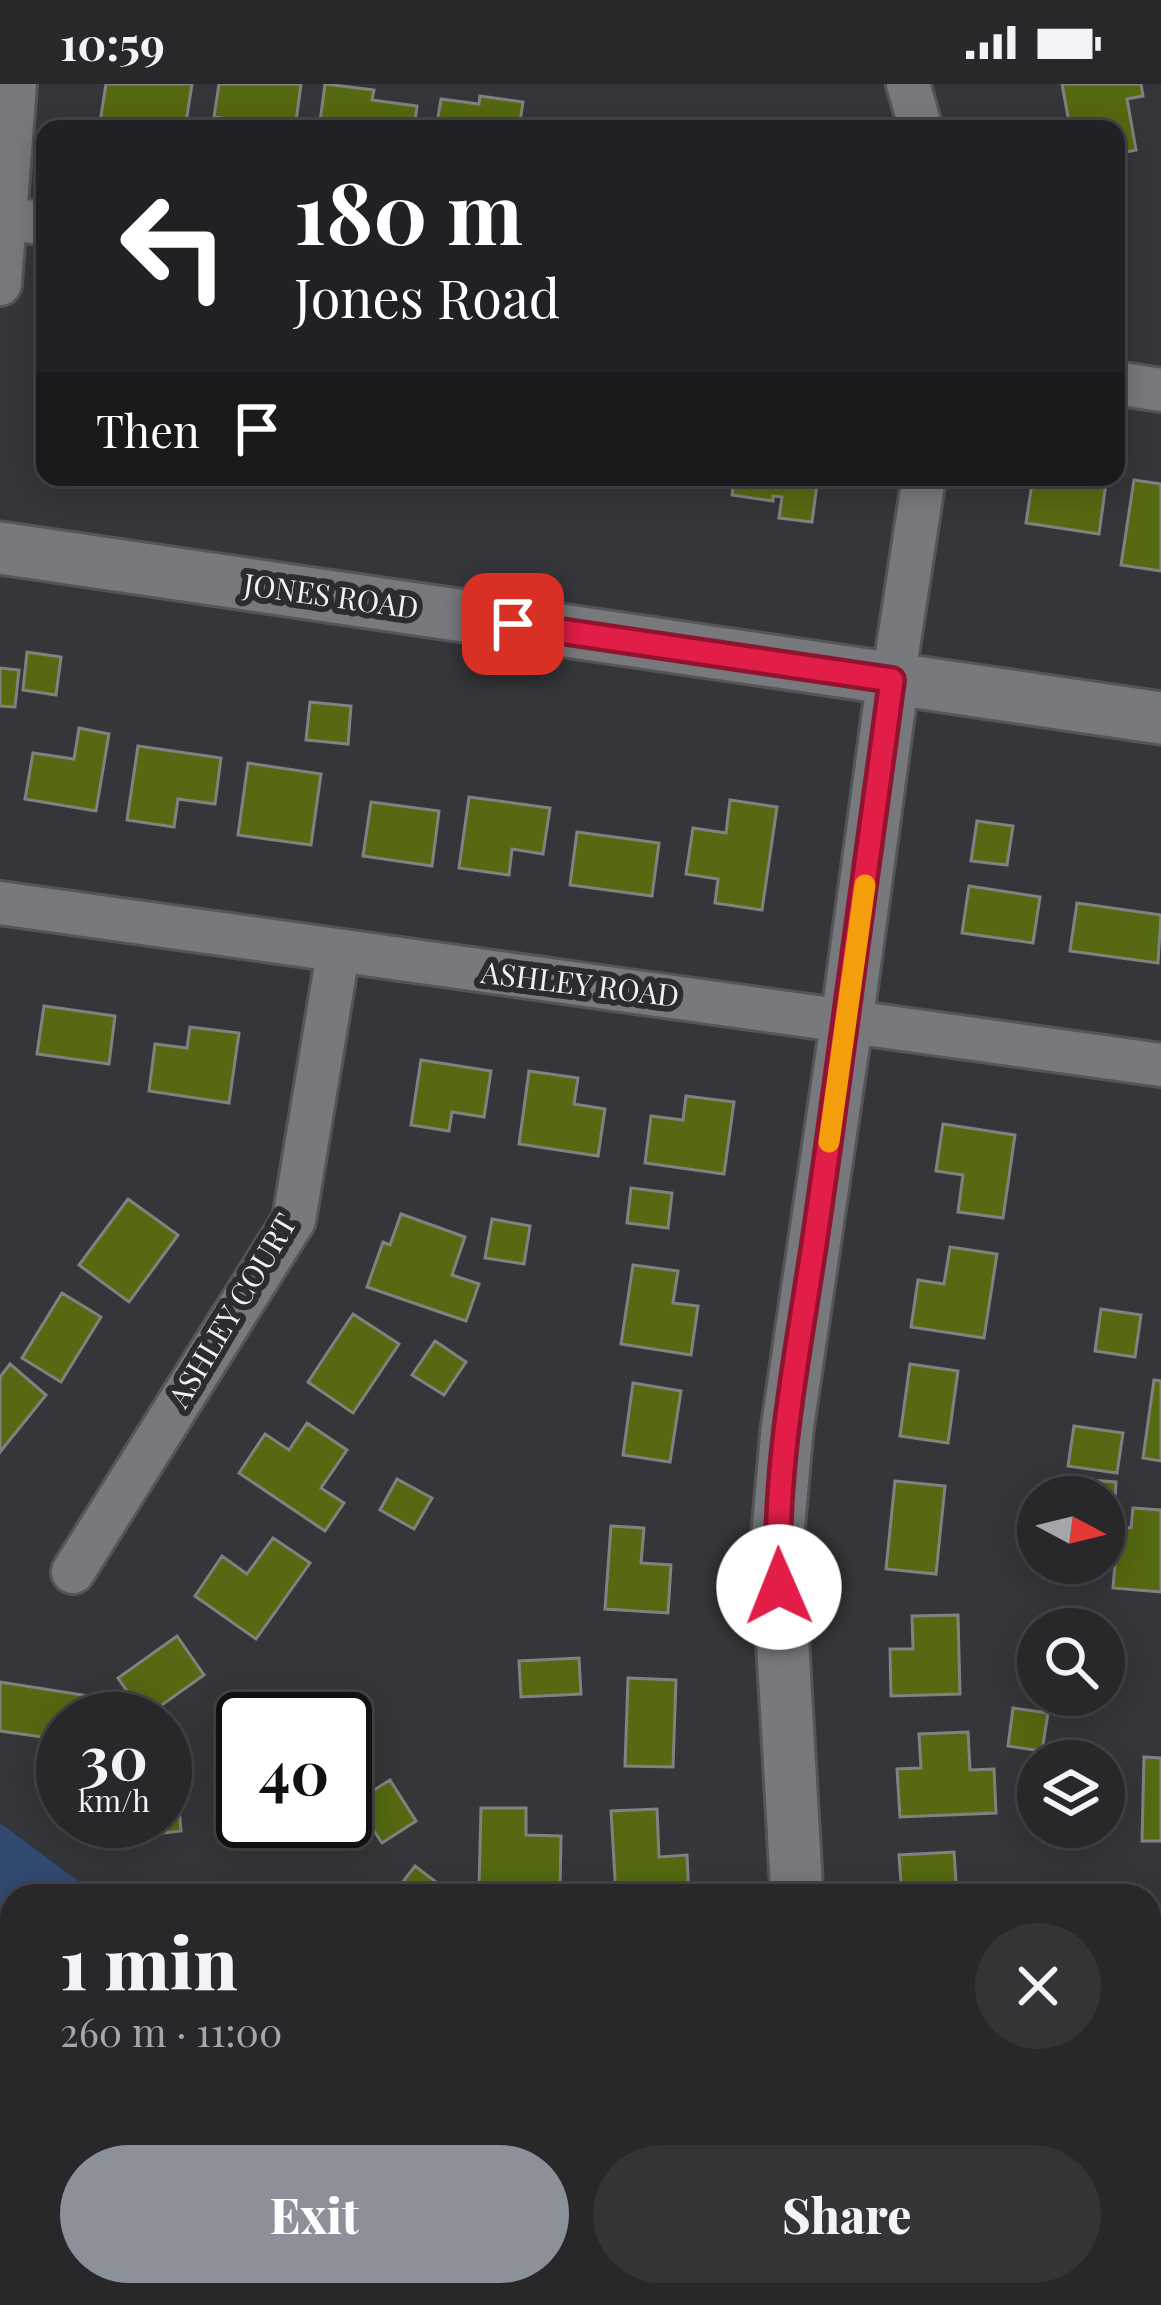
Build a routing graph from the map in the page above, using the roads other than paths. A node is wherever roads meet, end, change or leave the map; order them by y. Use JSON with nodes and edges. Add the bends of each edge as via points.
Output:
{"nodes":[{"id":1,"x":15,"y":84,"type":"edge"},
{"id":2,"x":908,"y":84,"type":"edge"},
{"id":3,"x":919,"y":120,"type":"edge"},
{"id":4,"x":26,"y":221,"type":"edge"},
{"id":5,"x":0,"y":284,"type":"edge"},
{"id":6,"x":1125,"y":384,"type":"edge"},
{"id":7,"x":1161,"y":390,"type":"edge"},
{"id":8,"x":923,"y":486,"type":"edge"},
{"id":9,"x":0,"y":548,"type":"edge"},
{"id":10,"x":892,"y":680,"type":"junction"},
{"id":11,"x":1161,"y":718,"type":"edge"},
{"id":12,"x":0,"y":903,"type":"edge"},
{"id":13,"x":338,"y":953,"type":"junction"},
{"id":14,"x":847,"y":1020,"type":"junction"},
{"id":15,"x":1161,"y":1065,"type":"edge"},
{"id":16,"x":74,"y":1572,"type":"dead end"},
{"id":17,"x":796,"y":1884,"type":"edge"}],
"edges":[{"from":1,"to":4,"type":"street"},
{"from":2,"to":3,"type":"street"},
{"from":4,"to":5,"type":"street"},
{"from":6,"to":7,"type":"street"},
{"from":8,"to":10,"type":"street"},
{"from":9,"to":10,"type":"street","name":"JONES ROAD"},
{"from":10,"to":11,"type":"street","name":"JONES ROAD"},
{"from":10,"to":14,"type":"street"},
{"from":12,"to":13,"type":"street","name":"ASHLEY ROAD"},
{"from":13,"to":14,"type":"street","name":"ASHLEY ROAD"},
{"from":13,"to":16,"type":"street","name":"ASHLEY COURT","via":[[294,1220]]},
{"from":14,"to":15,"type":"street","name":"ASHLEY ROAD"},
{"from":14,"to":17,"type":"street","via":[[777,1543]]}]}
